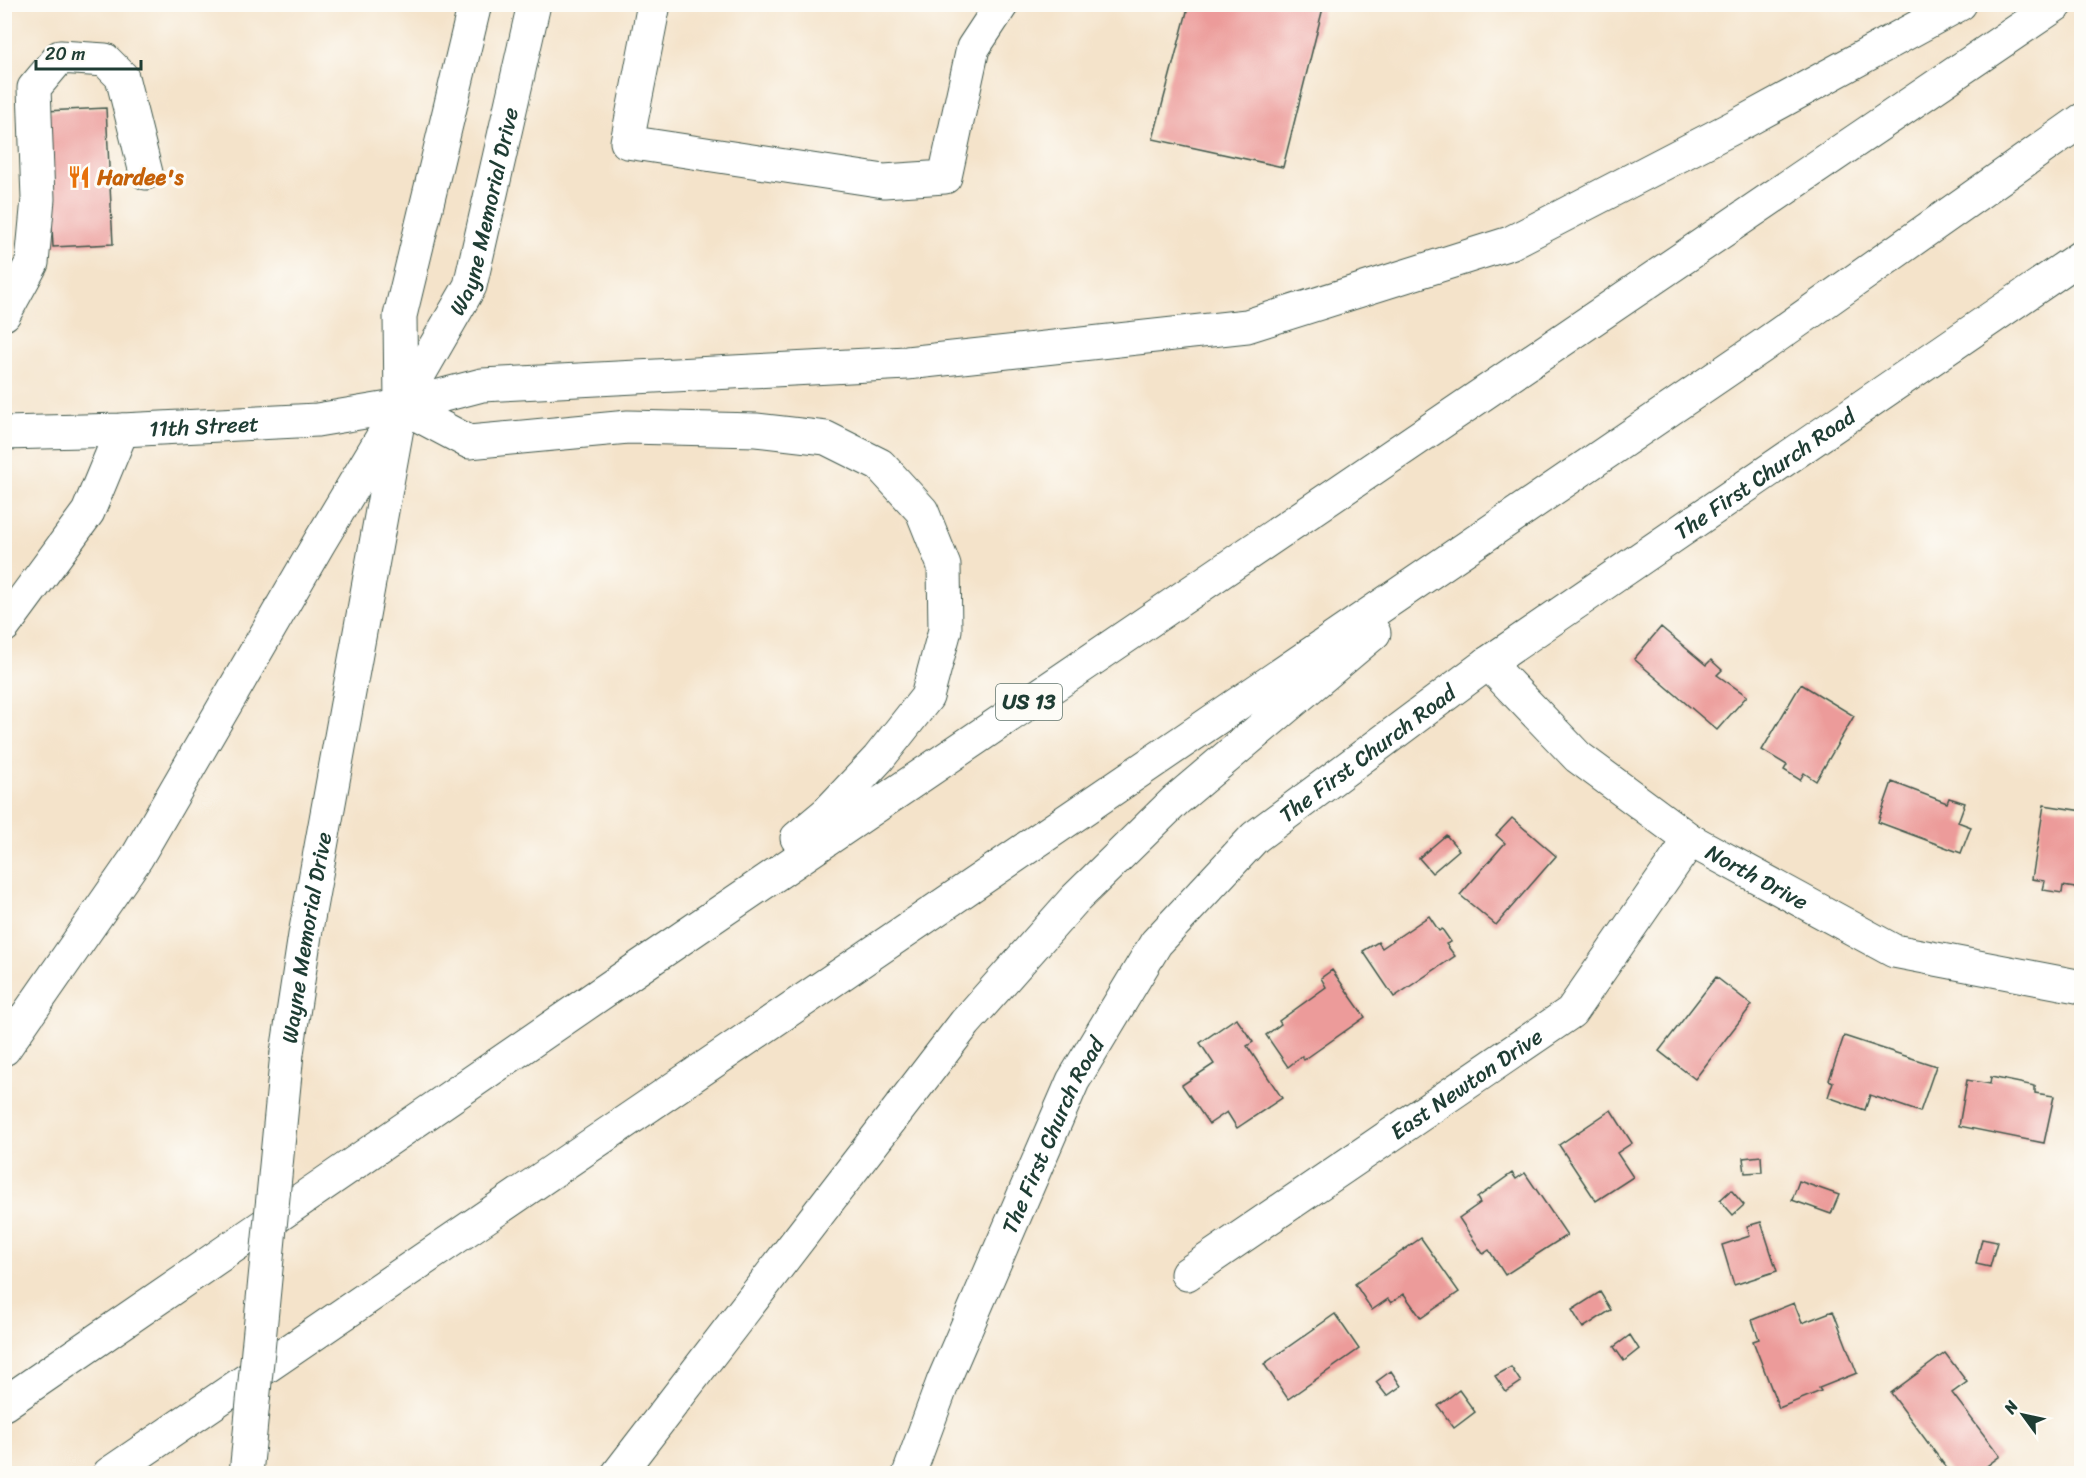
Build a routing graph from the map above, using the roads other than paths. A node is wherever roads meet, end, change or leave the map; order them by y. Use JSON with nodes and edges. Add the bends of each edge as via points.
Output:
{"nodes":[{"id":1,"x":475,"y":4,"type":"edge"},
{"id":2,"x":534,"y":4,"type":"edge"},
{"id":3,"x":654,"y":4,"type":"edge"},
{"id":4,"x":1002,"y":4,"type":"edge"},
{"id":5,"x":1960,"y":4,"type":"edge"},
{"id":6,"x":2057,"y":4,"type":"edge"},
{"id":7,"x":2082,"y":120,"type":"edge"},
{"id":8,"x":146,"y":173,"type":"dead end"},
{"id":9,"x":2082,"y":256,"type":"edge"},
{"id":10,"x":4,"y":314,"type":"edge"},
{"id":11,"x":401,"y":406,"type":"junction"},
{"id":12,"x":122,"y":430,"type":"junction"},
{"id":13,"x":4,"y":433,"type":"edge"},
{"id":14,"x":1521,"y":510,"type":"junction"},
{"id":15,"x":4,"y":626,"type":"edge"},
{"id":16,"x":1488,"y":663,"type":"junction"},
{"id":17,"x":1690,"y":840,"type":"junction"},
{"id":18,"x":638,"y":968,"type":"junction"},
{"id":19,"x":2082,"y":987,"type":"edge"},
{"id":20,"x":4,"y":1049,"type":"edge"},
{"id":21,"x":1187,"y":1274,"type":"dead end"},
{"id":22,"x":4,"y":1404,"type":"edge"},
{"id":23,"x":109,"y":1473,"type":"edge"},
{"id":24,"x":246,"y":1473,"type":"edge"},
{"id":25,"x":618,"y":1473,"type":"edge"},
{"id":26,"x":909,"y":1473,"type":"edge"}],
"edges":[{"from":1,"to":11,"type":"main road","name":"Wayne Memorial Drive","via":[[400,316]]},
{"from":2,"to":11,"type":"main road","name":"Wayne Memorial Drive","via":[[470,286]]},
{"from":3,"to":4,"type":"main road","via":[[627,142],[884,181],[945,177],[973,48]]},
{"from":5,"to":11,"type":"main road","name":"11th Street","via":[[1510,243],[1247,326],[907,363],[482,385]]},
{"from":6,"to":18,"type":"main road","number":"US 13"},
{"from":7,"to":14,"type":"main road","via":[[1761,347]]},
{"from":8,"to":10,"type":"main road","via":[[122,77],[105,60],[60,57],[34,88],[38,200],[32,262]]},
{"from":9,"to":16,"type":"main road","name":"The First Church Road"},
{"from":11,"to":12,"type":"main road","name":"11th Street","via":[[317,420]]},
{"from":11,"to":18,"type":"main road","via":[[469,442],[628,427],[756,430],[826,438],[880,465],[922,511],[944,566],[945,630],[927,697],[878,759],[827,813]]},
{"from":11,"to":20,"type":"main road","via":[[137,857]]},
{"from":11,"to":24,"type":"main road","name":"Wayne Memorial Drive","bridge":true,"via":[[287,1053]]},
{"from":12,"to":13,"type":"main road","name":"11th Street"},
{"from":12,"to":15,"type":"main road","via":[[88,512]]},
{"from":14,"to":23,"type":"main road"},
{"from":14,"to":25,"type":"main road","via":[[1175,801],[1074,900],[965,1023]]},
{"from":16,"to":17,"type":"main road","name":"North Drive","via":[[1578,757]]},
{"from":16,"to":26,"type":"main road","name":"The First Church Road","via":[[1255,837],[1156,943],[1073,1081],[943,1382]]},
{"from":17,"to":19,"type":"main road","name":"North Drive","via":[[1894,951]]},
{"from":17,"to":21,"type":"main road","name":"East Newton Drive","via":[[1571,1012]]},
{"from":18,"to":22,"type":"main road","number":"US 13"}]}
